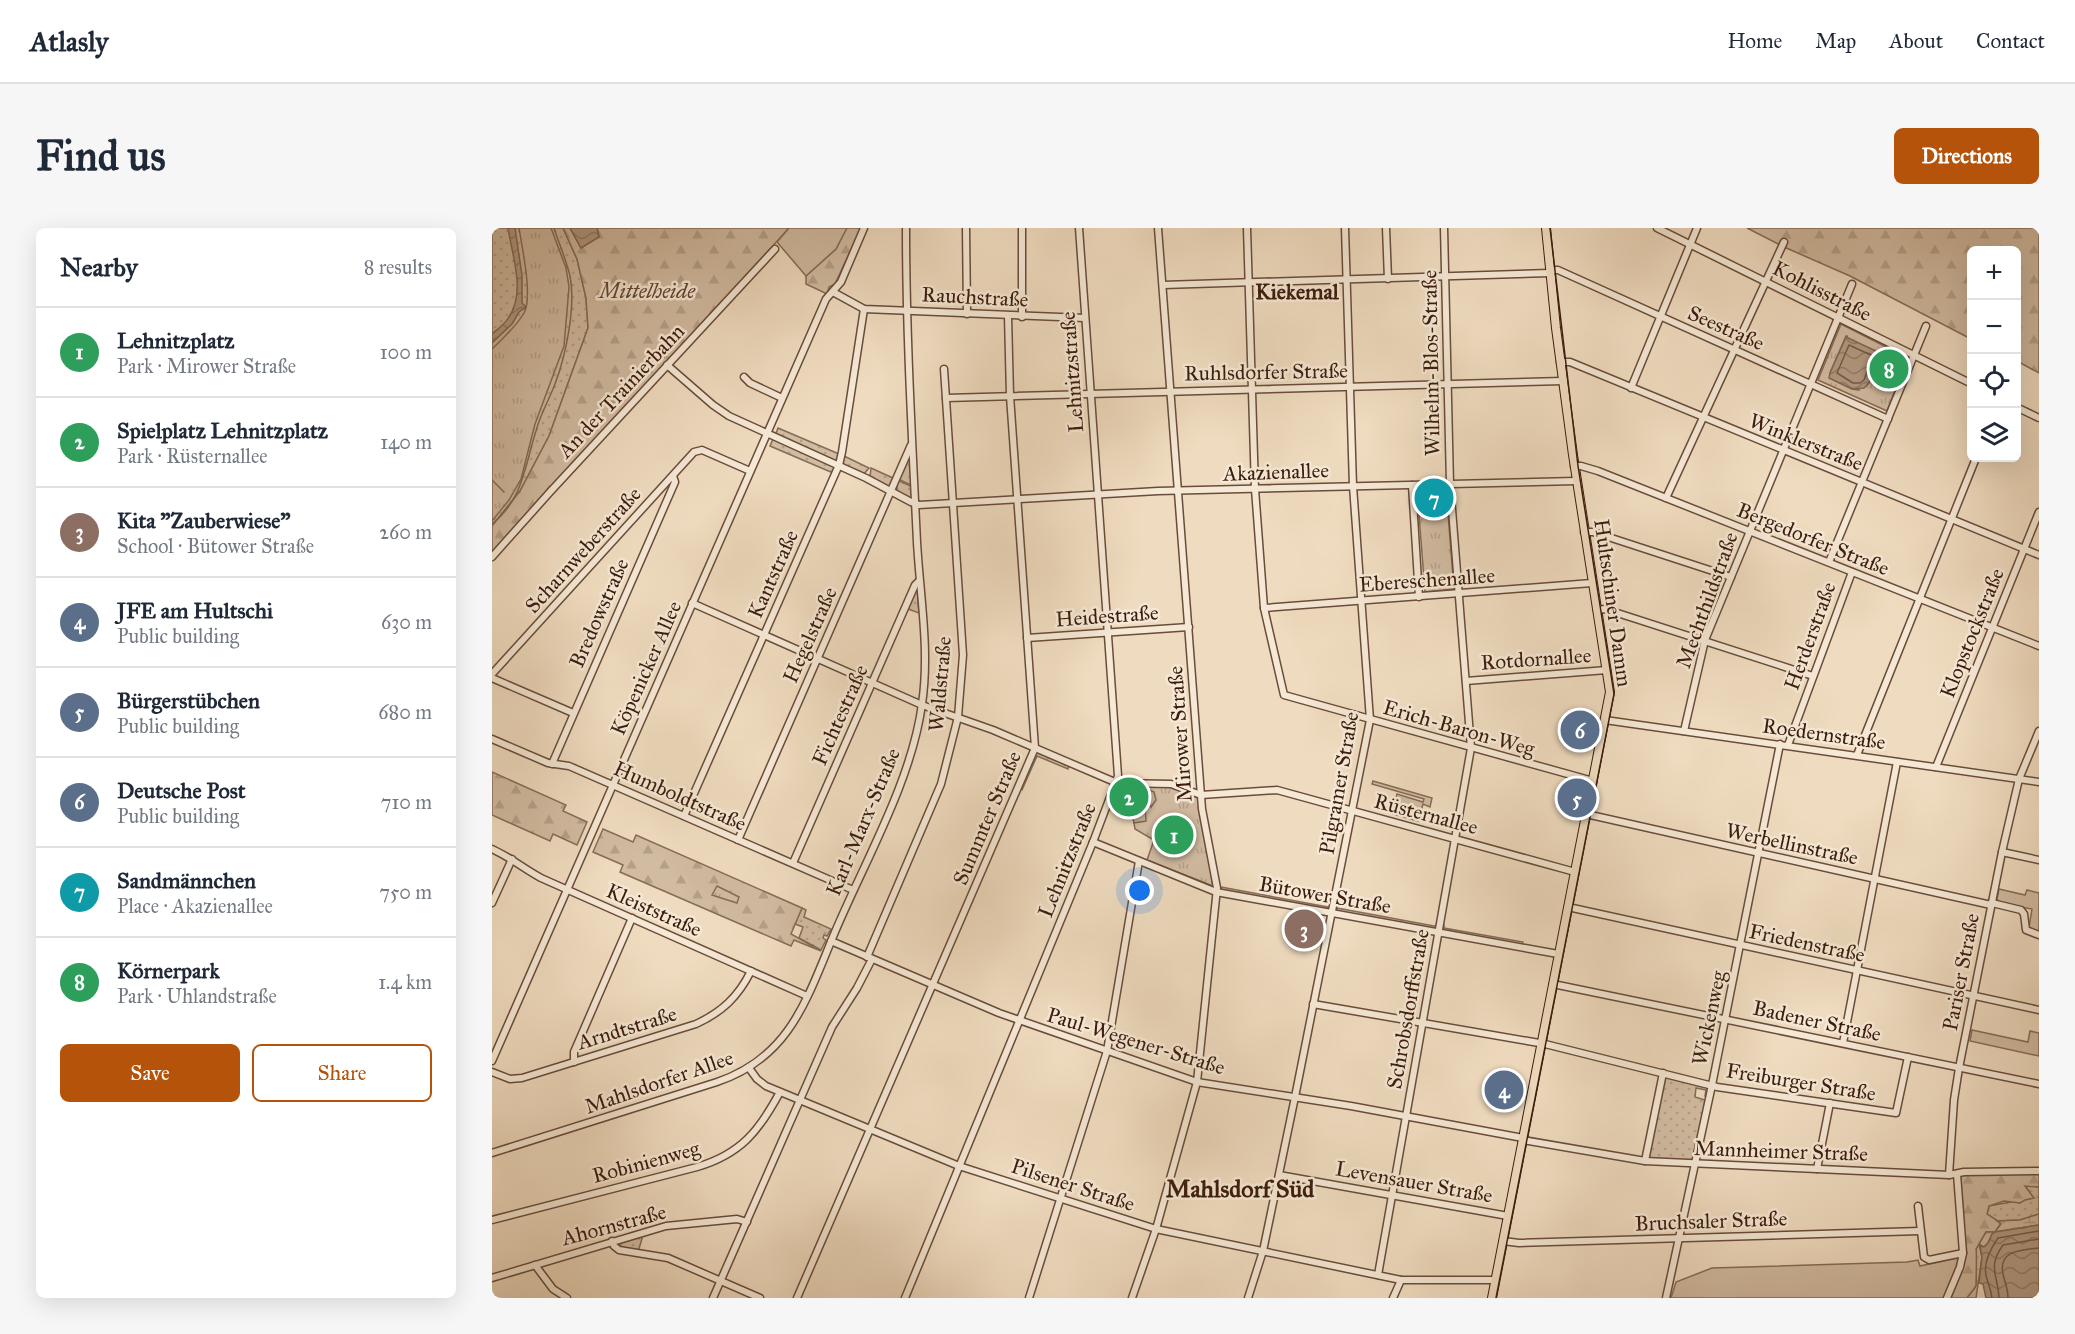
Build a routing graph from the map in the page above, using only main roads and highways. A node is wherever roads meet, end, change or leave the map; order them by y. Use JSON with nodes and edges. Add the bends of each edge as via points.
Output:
{"nodes":[{"id":1,"x":1546,"y":228,"type":"edge"},
{"id":2,"x":1492,"y":1298,"type":"edge"}],
"edges":[{"from":1,"to":2,"type":"main road","name":"Hultschiner Damm","via":[[1576,481],[1610,692]]}]}
